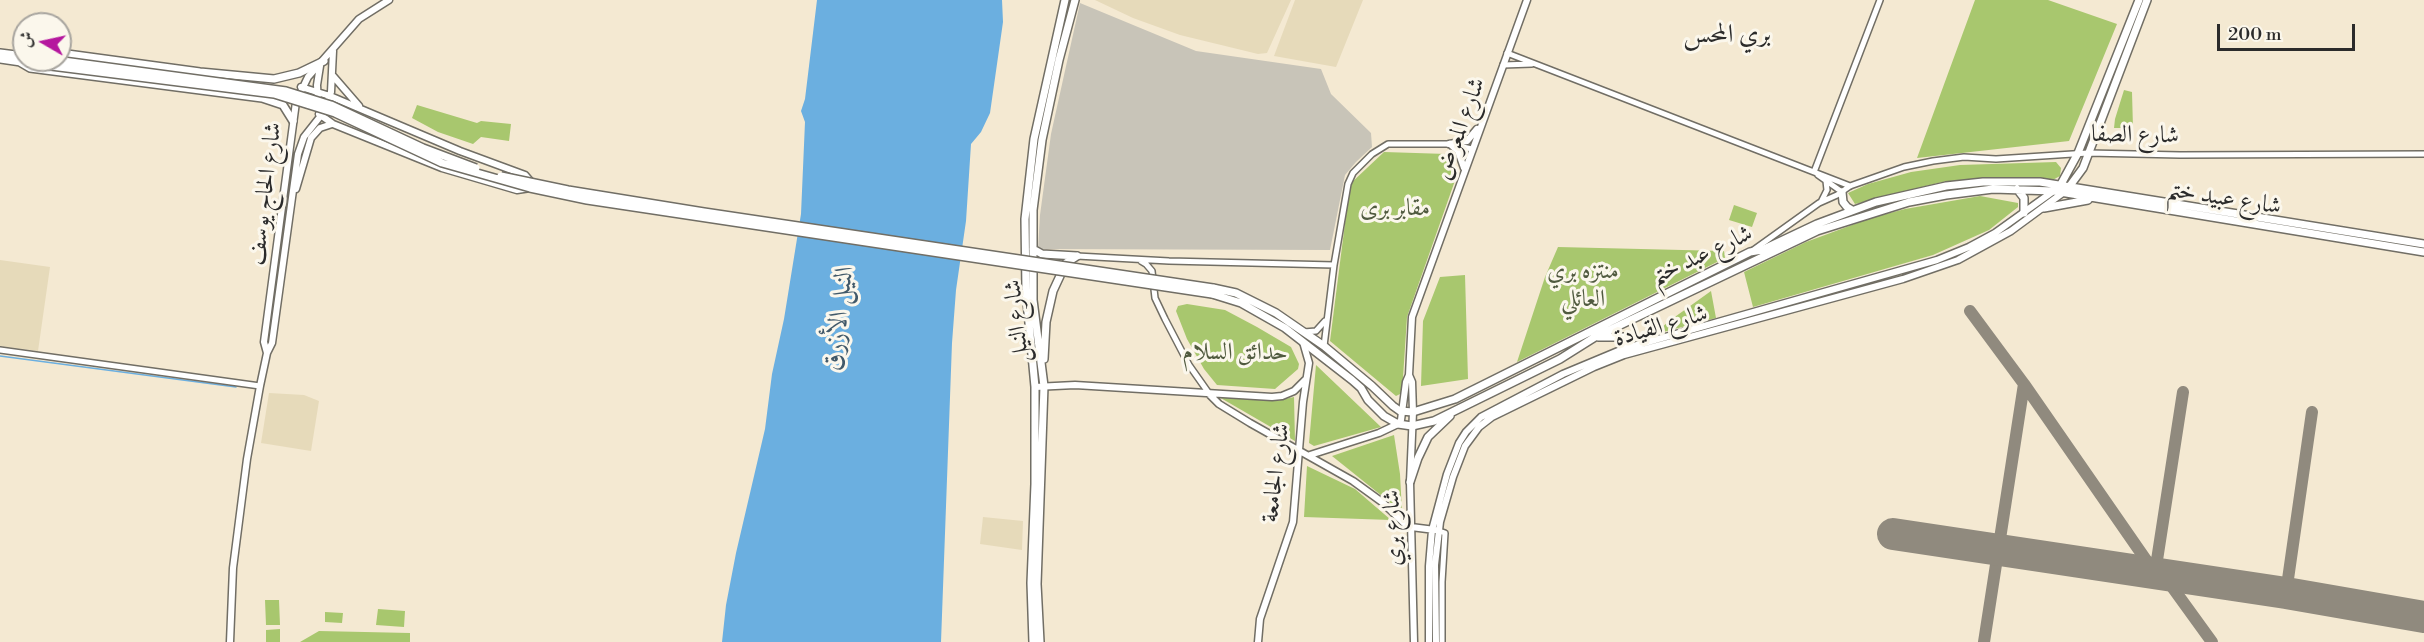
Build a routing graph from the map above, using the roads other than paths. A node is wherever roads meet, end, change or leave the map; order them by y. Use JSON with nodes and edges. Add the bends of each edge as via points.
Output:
{"nodes":[{"id":1,"x":389,"y":0,"type":"edge"},
{"id":2,"x":1065,"y":0,"type":"edge"},
{"id":3,"x":1075,"y":0,"type":"edge"},
{"id":4,"x":1527,"y":0,"type":"edge"},
{"id":5,"x":1880,"y":0,"type":"edge"},
{"id":6,"x":2139,"y":0,"type":"edge"},
{"id":7,"x":2147,"y":0,"type":"edge"},
{"id":8,"x":333,"y":51,"type":"junction"},
{"id":9,"x":1507,"y":53,"type":"junction"},
{"id":10,"x":72,"y":55,"type":"edge"},
{"id":11,"x":72,"y":62,"type":"edge"},
{"id":12,"x":322,"y":63,"type":"junction"},
{"id":13,"x":1533,"y":64,"type":"junction"},
{"id":14,"x":1503,"y":65,"type":"junction"},
{"id":15,"x":72,"y":69,"type":"edge"},
{"id":16,"x":61,"y":72,"type":"edge"},
{"id":17,"x":333,"y":76,"type":"junction"},
{"id":18,"x":301,"y":87,"type":"junction"},
{"id":19,"x":317,"y":92,"type":"junction"},
{"id":20,"x":330,"y":96,"type":"junction"},
{"id":21,"x":361,"y":109,"type":"junction"},
{"id":22,"x":320,"y":116,"type":"junction"},
{"id":23,"x":292,"y":121,"type":"junction"},
{"id":24,"x":1482,"y":122,"type":"junction"},
{"id":25,"x":333,"y":124,"type":"junction"},
{"id":26,"x":1449,"y":144,"type":"junction"},
{"id":27,"x":1472,"y":149,"type":"junction"},
{"id":28,"x":2078,"y":153,"type":"junction"},
{"id":29,"x":2088,"y":153,"type":"junction"},
{"id":30,"x":2424,"y":154,"type":"edge"},
{"id":31,"x":1464,"y":172,"type":"junction"},
{"id":32,"x":1815,"y":173,"type":"junction"},
{"id":33,"x":1826,"y":181,"type":"junction"},
{"id":34,"x":531,"y":185,"type":"junction"},
{"id":35,"x":1850,"y":186,"type":"junction"},
{"id":36,"x":2017,"y":189,"type":"junction"},
{"id":37,"x":2062,"y":189,"type":"junction"},
{"id":38,"x":1842,"y":192,"type":"junction"},
{"id":39,"x":2116,"y":194,"type":"joint"},
{"id":40,"x":292,"y":198,"type":"junction"},
{"id":41,"x":2096,"y":199,"type":"junction"},
{"id":42,"x":1820,"y":203,"type":"junction"},
{"id":43,"x":2044,"y":208,"type":"junction"},
{"id":44,"x":1852,"y":210,"type":"junction"},
{"id":45,"x":2024,"y":213,"type":"junction"},
{"id":46,"x":2424,"y":244,"type":"edge"},
{"id":47,"x":1033,"y":249,"type":"junction"},
{"id":48,"x":1750,"y":252,"type":"junction"},
{"id":49,"x":2424,"y":252,"type":"edge"},
{"id":50,"x":1077,"y":256,"type":"junction"},
{"id":51,"x":1138,"y":259,"type":"junction"},
{"id":52,"x":1334,"y":265,"type":"junction"},
{"id":53,"x":1212,"y":291,"type":"junction"},
{"id":54,"x":1748,"y":314,"type":"junction"},
{"id":55,"x":1325,"y":320,"type":"junction"},
{"id":56,"x":1750,"y":321,"type":"junction"},
{"id":57,"x":1304,"y":332,"type":"junction"},
{"id":58,"x":1595,"y":337,"type":"junction"},
{"id":59,"x":1303,"y":341,"type":"junction"},
{"id":60,"x":1324,"y":346,"type":"junction"},
{"id":61,"x":1623,"y":349,"type":"junction"},
{"id":62,"x":0,"y":350,"type":"edge"},
{"id":63,"x":267,"y":353,"type":"junction"},
{"id":64,"x":1042,"y":365,"type":"junction"},
{"id":65,"x":1308,"y":374,"type":"junction"},
{"id":66,"x":1409,"y":375,"type":"junction"},
{"id":67,"x":260,"y":386,"type":"junction"},
{"id":68,"x":1044,"y":386,"type":"junction"},
{"id":69,"x":1035,"y":387,"type":"junction"},
{"id":70,"x":1208,"y":392,"type":"junction"},
{"id":71,"x":1466,"y":404,"type":"junction"},
{"id":72,"x":1404,"y":412,"type":"junction"},
{"id":73,"x":1413,"y":412,"type":"junction"},
{"id":74,"x":1398,"y":424,"type":"junction"},
{"id":75,"x":1412,"y":426,"type":"junction"},
{"id":76,"x":1300,"y":451,"type":"junction"},
{"id":77,"x":1310,"y":455,"type":"junction"},
{"id":78,"x":1410,"y":482,"type":"junction"},
{"id":79,"x":1411,"y":527,"type":"junction"},
{"id":80,"x":1439,"y":531,"type":"junction"},
{"id":81,"x":230,"y":642,"type":"edge"},
{"id":82,"x":1033,"y":642,"type":"edge"},
{"id":83,"x":1040,"y":642,"type":"edge"},
{"id":84,"x":1258,"y":642,"type":"edge"},
{"id":85,"x":1414,"y":642,"type":"edge"},
{"id":86,"x":1429,"y":642,"type":"edge"},
{"id":87,"x":1436,"y":642,"type":"edge"},
{"id":88,"x":1442,"y":642,"type":"edge"}],
"edges":[{"from":1,"to":8,"type":"main road","name":"شارع الحاج يوسف","via":[[359,19]]},
{"from":2,"to":69,"type":"main road","name":"شارع النيل","via":[[1034,139],[1026,207],[1026,291]]},
{"from":3,"to":47,"type":"main road","name":"شارع النيل","via":[[1042,140],[1033,210]]},
{"from":4,"to":9,"type":"main road","name":"شارع المعرض"},
{"from":5,"to":32,"type":"street"},
{"from":6,"to":28,"type":"main road"},
{"from":7,"to":29,"type":"main road"},
{"from":8,"to":12,"type":"main road","name":"شارع الحاج يوسف"},
{"from":8,"to":17,"type":"main road","name":"شارع الحاج يوسف"},
{"from":9,"to":13,"type":"street"},
{"from":9,"to":14,"type":"main road","name":"شارع المعرض"},
{"from":10,"to":12,"type":"main road","via":[[274,79]]},
{"from":11,"to":34,"type":"main road","bridge":true,"via":[[286,90],[331,105],[469,166]]},
{"from":12,"to":18,"type":"main road","name":"شارع الحاج يوسف"},
{"from":12,"to":19,"type":"main road"},
{"from":13,"to":14,"type":"street"},
{"from":13,"to":32,"type":"street"},
{"from":14,"to":24,"type":"main road","name":"شارع المعرض"},
{"from":15,"to":34,"type":"main road","bridge":true,"via":[[288,98],[335,113],[442,163]]},
{"from":16,"to":23,"type":"main road","via":[[262,98],[283,105]]},
{"from":17,"to":20,"type":"main road","name":"شارع الحاج يوسف"},
{"from":17,"to":21,"type":"main road"},
{"from":18,"to":19,"type":"main road"},
{"from":18,"to":23,"type":"main road","name":"شارع الحاج يوسف"},
{"from":19,"to":20,"type":"main road"},
{"from":19,"to":22,"type":"main road"},
{"from":20,"to":21,"type":"main road"},
{"from":20,"to":22,"type":"main road","name":"شارع الحاج يوسف"},
{"from":21,"to":34,"type":"main road","via":[[525,175]]},
{"from":22,"to":25,"type":"main road"},
{"from":22,"to":40,"type":"main road","name":"شارع الحاج يوسف","via":[[299,146]]},
{"from":23,"to":63,"type":"main road","name":"شارع الحاج يوسف","via":[[264,342]]},
{"from":24,"to":26,"type":"main road","via":[[1467,141]]},
{"from":24,"to":27,"type":"main road","name":"شارع المعرض"},
{"from":25,"to":34,"type":"main road","via":[[465,176],[517,190]]},
{"from":25,"to":40,"type":"main road","via":[[320,128],[311,138]]},
{"from":26,"to":27,"type":"street"},
{"from":26,"to":31,"type":"main road","via":[[1462,157]]},
{"from":26,"to":52,"type":"street","via":[[1388,144],[1359,167],[1348,184]]},
{"from":27,"to":31,"type":"main road","name":"شارع المعرض"},
{"from":28,"to":29,"type":"street","name":"شارع الصفا"},
{"from":28,"to":35,"type":"street","name":"شارع الصفا","via":[[1933,161]]},
{"from":28,"to":37,"type":"main road"},
{"from":29,"to":30,"type":"street","name":"شارع الصفا"},
{"from":29,"to":37,"type":"main road","via":[[2078,177]]},
{"from":31,"to":66,"type":"main road","name":"شارع المعرض","via":[[1412,317]]},
{"from":32,"to":33,"type":"street"},
{"from":32,"to":35,"type":"street"},
{"from":33,"to":38,"type":"street"},
{"from":33,"to":42,"type":"street","via":[[1827,190]]},
{"from":34,"to":53,"type":"main road","bridge":true,"via":[[657,211]]},
{"from":35,"to":38,"type":"street","name":"شارع الصفا"},
{"from":36,"to":37,"type":"main road","name":"شارع عبيد ختم"},
{"from":36,"to":45,"type":"main road","via":[[2024,198]]},
{"from":36,"to":58,"type":"main road","name":"شارع عبد ختم","via":[[1918,200],[1834,224]]},
{"from":37,"to":39,"type":"main road","name":"شارع عبد ختم"},
{"from":37,"to":41,"type":"main road","name":"شارع عبيد ختم"},
{"from":37,"to":43,"type":"main road","name":"شارع القيادة"},
{"from":37,"to":44,"type":"main road","name":"شارع عبد ختم","via":[[2019,181],[1969,183],[1908,193]]},
{"from":37,"to":45,"type":"main road","name":"شارع القيادة"},
{"from":38,"to":42,"type":"street","name":"شارع الصفا"},
{"from":38,"to":44,"type":"main road","via":[[1843,202]]},
{"from":39,"to":46,"type":"main road","name":"شارع عبيد ختم"},
{"from":40,"to":63,"type":"main road","name":"شارع الحاج يوسف","via":[[272,343]]},
{"from":41,"to":43,"type":"main road"},
{"from":41,"to":49,"type":"main road","name":"شارع عبيد ختم"},
{"from":42,"to":48,"type":"street","name":"شارع الصفا"},
{"from":43,"to":56,"type":"main road","name":"شارع القيادة","via":[[2012,231],[1958,260]]},
{"from":44,"to":48,"type":"main road","name":"شارع عبد ختم"},
{"from":45,"to":54,"type":"main road","name":"شارع القيادة","via":[[1980,242],[1937,260]]},
{"from":47,"to":50,"type":"main road","via":[[1042,254]]},
{"from":47,"to":64,"type":"main road","name":"شارع النيل"},
{"from":48,"to":73,"type":"main road","name":"شارع عبد ختم","via":[[1455,399]]},
{"from":50,"to":51,"type":"street"},
{"from":50,"to":64,"type":"main road","via":[[1066,263],[1053,291]]},
{"from":51,"to":52,"type":"street"},
{"from":51,"to":70,"type":"street","via":[[1152,271],[1157,304]]},
{"from":52,"to":55,"type":"street"},
{"from":53,"to":57,"type":"main road","via":[[1252,300]]},
{"from":53,"to":59,"type":"main road","name":"شارع عبد ختم","via":[[1263,314]]},
{"from":54,"to":56,"type":"main road"},
{"from":54,"to":61,"type":"main road","name":"شارع القيادة"},
{"from":55,"to":57,"type":"street","via":[[1316,331]]},
{"from":55,"to":60,"type":"street"},
{"from":56,"to":80,"type":"main road","name":"شارع القيادة","via":[[1624,355],[1492,417],[1465,446]]},
{"from":57,"to":60,"type":"main road"},
{"from":58,"to":61,"type":"main road","via":[[1623,337],[1627,344]]},
{"from":58,"to":71,"type":"main road","name":"شارع عبد ختم","via":[[1560,359]]},
{"from":59,"to":65,"type":"main road","name":"شارع الجامعة","via":[[1309,359]]},
{"from":59,"to":74,"type":"main road","name":"شارع عبد ختم","via":[[1361,388],[1384,416]]},
{"from":60,"to":72,"type":"main road"},
{"from":61,"to":80,"type":"main road","name":"شارع القيادة","via":[[1518,396],[1474,422],[1453,458]]},
{"from":62,"to":67,"type":"street"},
{"from":63,"to":67,"type":"main road","name":"شارع الحاج يوسف"},
{"from":64,"to":68,"type":"main road","name":"شارع النيل"},
{"from":65,"to":70,"type":"main road","via":[[1300,386],[1281,396]]},
{"from":65,"to":76,"type":"main road","name":"شارع الجامعة"},
{"from":66,"to":72,"type":"main road","name":"شارع المعرض"},
{"from":66,"to":73,"type":"main road","name":"شارع المعرض"},
{"from":67,"to":81,"type":"main road","name":"شارع الحاج يوسف","via":[[236,540]]},
{"from":68,"to":69,"type":"main road"},
{"from":68,"to":70,"type":"main road"},
{"from":68,"to":83,"type":"main road","name":"شارع النيل","via":[[1037,584]]},
{"from":69,"to":82,"type":"main road","name":"شارع النيل","via":[[1030,583]]},
{"from":70,"to":76,"type":"main road","via":[[1219,404]]},
{"from":71,"to":75,"type":"main road","name":"شارع عبد ختم","via":[[1434,421]]},
{"from":71,"to":78,"type":"main road","via":[[1428,437]]},
{"from":72,"to":73,"type":"main road","name":"شارع عبد ختم"},
{"from":72,"to":74,"type":"main road","name":"شارع المعرض"},
{"from":73,"to":75,"type":"main road","name":"شارع بري"},
{"from":74,"to":75,"type":"main road","name":"شارع عبد ختم"},
{"from":74,"to":77,"type":"main road"},
{"from":75,"to":78,"type":"main road","name":"شارع بري"},
{"from":76,"to":77,"type":"main road"},
{"from":76,"to":84,"type":"main road","name":"شارع الجامعة","via":[[1293,522],[1260,619]]},
{"from":77,"to":79,"type":"main road","via":[[1374,495]]},
{"from":78,"to":79,"type":"main road","name":"شارع بري"},
{"from":79,"to":80,"type":"main road"},
{"from":79,"to":85,"type":"main road","name":"شارع بري"},
{"from":80,"to":86,"type":"main road","name":"شارع القيادة","via":[[1429,566]]},
{"from":80,"to":87,"type":"main road","name":"شارع القيادة"},
{"from":80,"to":88,"type":"street","name":"شارع القيادة"}]}
